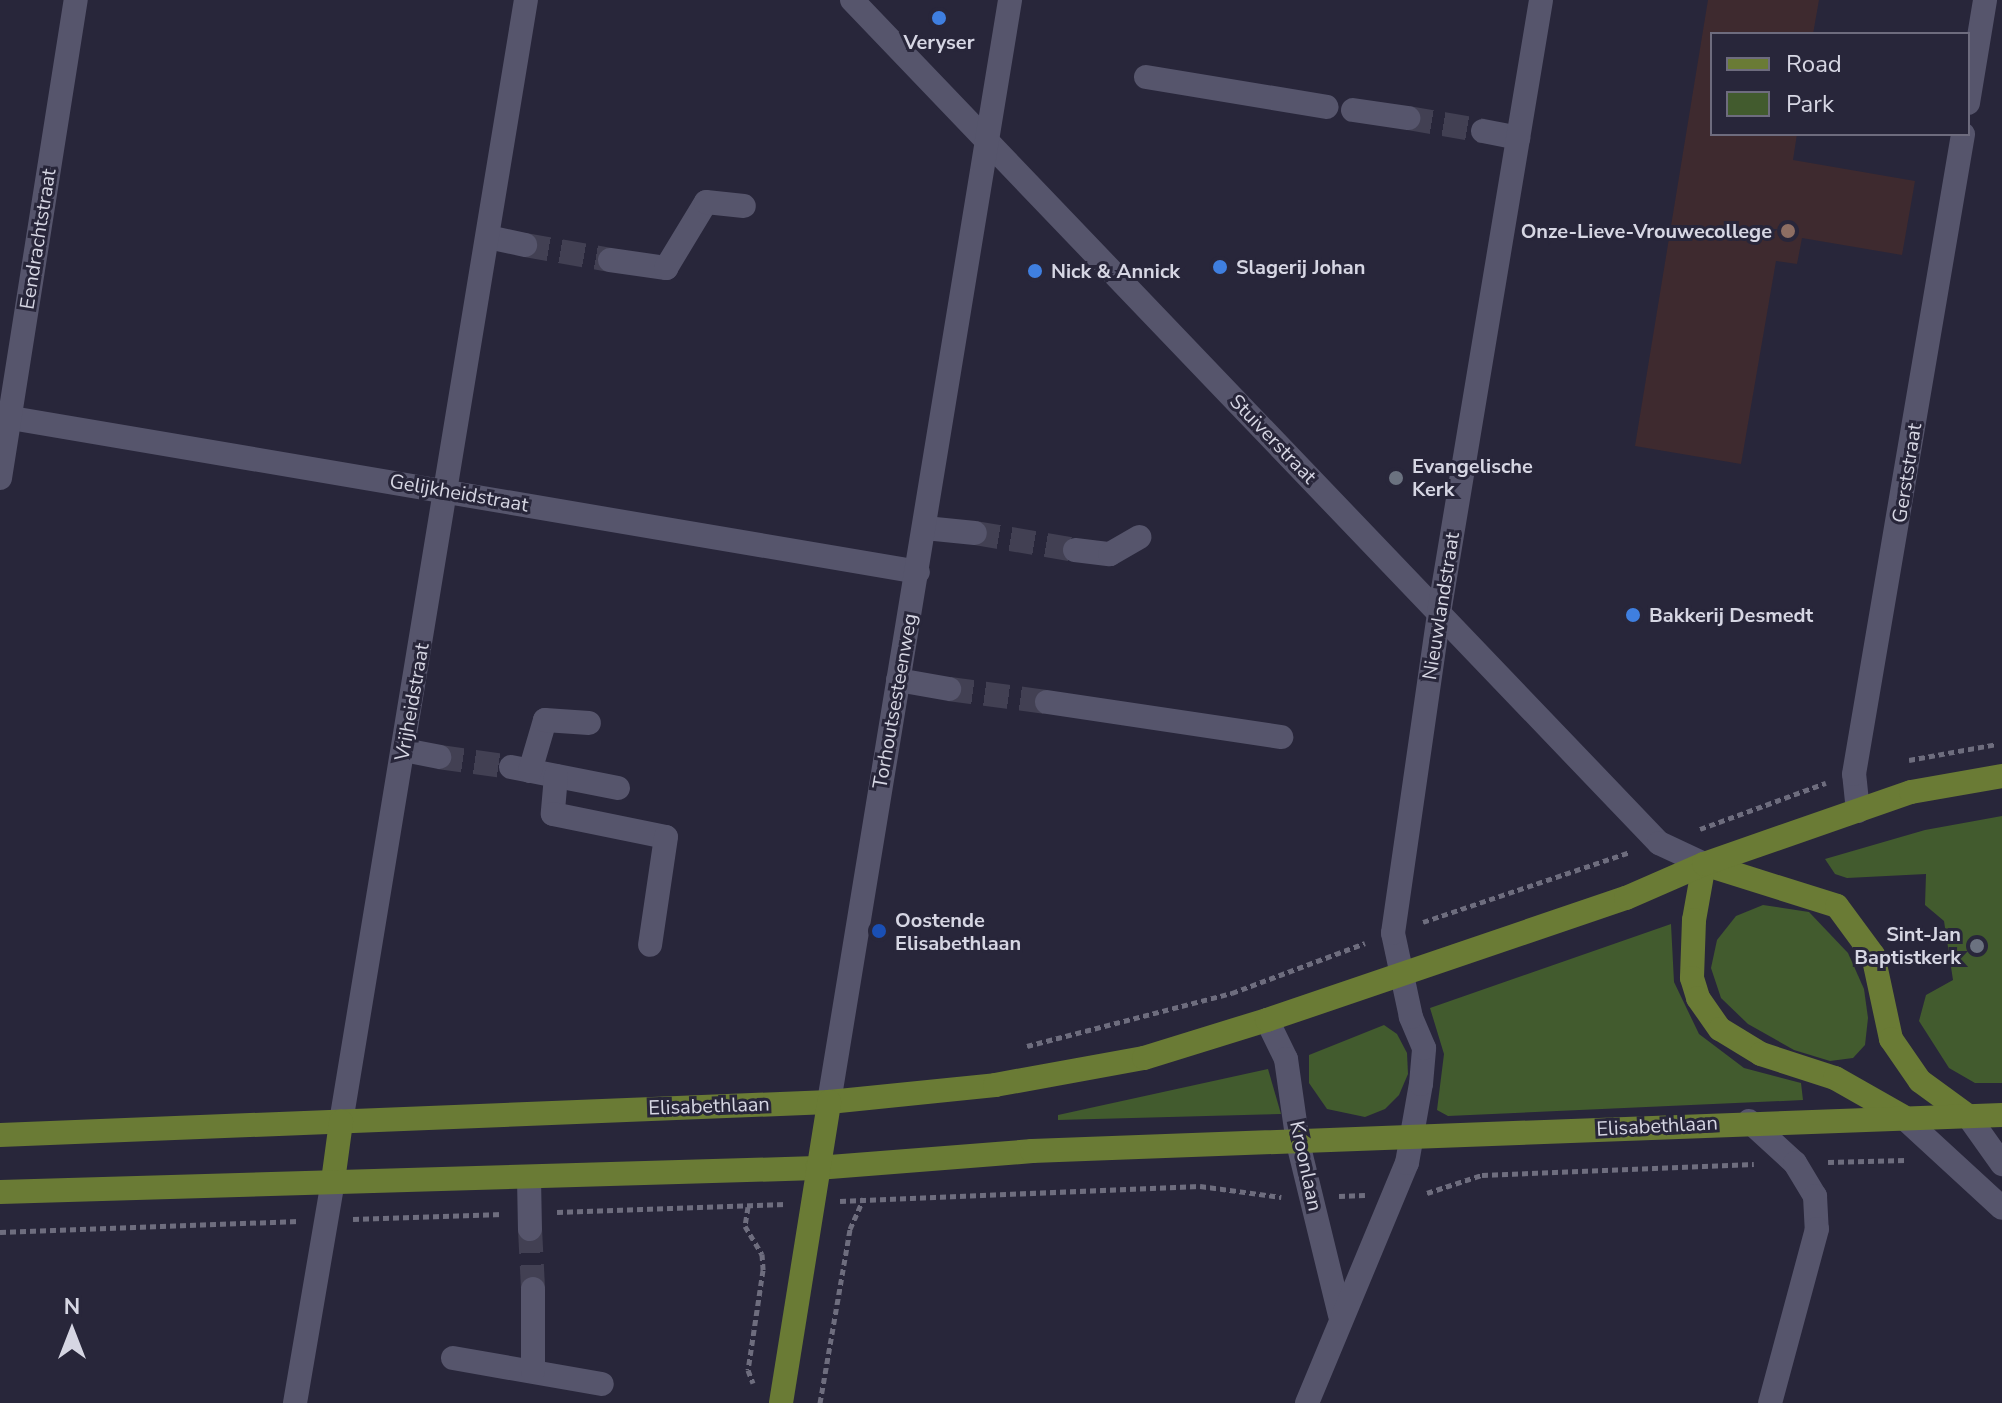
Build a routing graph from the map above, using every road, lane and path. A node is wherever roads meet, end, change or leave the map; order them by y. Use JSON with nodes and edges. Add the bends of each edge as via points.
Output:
{"nodes":[{"id":1,"x":76,"y":0,"type":"edge"},
{"id":2,"x":526,"y":0,"type":"edge"},
{"id":3,"x":852,"y":0,"type":"edge"},
{"id":4,"x":1010,"y":0,"type":"edge"},
{"id":5,"x":1541,"y":0,"type":"edge"},
{"id":6,"x":1985,"y":0,"type":"edge"},
{"id":7,"x":1146,"y":77,"type":"dead end"},
{"id":8,"x":1970,"y":91,"type":"edge"},
{"id":9,"x":1327,"y":107,"type":"dead end"},
{"id":10,"x":1353,"y":110,"type":"dead end"},
{"id":11,"x":1408,"y":118,"type":"tunnel mouth"},
{"id":12,"x":1483,"y":131,"type":"tunnel mouth"},
{"id":13,"x":1963,"y":136,"type":"edge"},
{"id":14,"x":987,"y":137,"type":"junction"},
{"id":15,"x":1518,"y":138,"type":"junction"},
{"id":16,"x":744,"y":206,"type":"dead end"},
{"id":17,"x":488,"y":237,"type":"junction"},
{"id":18,"x":525,"y":245,"type":"tunnel mouth"},
{"id":19,"x":610,"y":260,"type":"tunnel mouth"},
{"id":20,"x":5,"y":417,"type":"edge"},
{"id":21,"x":0,"y":478,"type":"edge"},
{"id":22,"x":448,"y":491,"type":"junction"},
{"id":23,"x":925,"y":528,"type":"junction"},
{"id":24,"x":975,"y":533,"type":"tunnel mouth"},
{"id":25,"x":1139,"y":537,"type":"dead end"},
{"id":26,"x":1075,"y":550,"type":"tunnel mouth"},
{"id":27,"x":918,"y":572,"type":"junction"},
{"id":28,"x":1439,"y":613,"type":"junction"},
{"id":29,"x":898,"y":680,"type":"junction"},
{"id":30,"x":949,"y":689,"type":"tunnel mouth"},
{"id":31,"x":1047,"y":702,"type":"tunnel mouth"},
{"id":32,"x":589,"y":723,"type":"dead end"},
{"id":33,"x":1281,"y":737,"type":"dead end"},
{"id":34,"x":404,"y":750,"type":"junction"},
{"id":35,"x":439,"y":757,"type":"tunnel mouth"},
{"id":36,"x":1854,"y":774,"type":"junction"},
{"id":37,"x":556,"y":776,"type":"junction"},
{"id":38,"x":2002,"y":776,"type":"edge"},
{"id":39,"x":618,"y":788,"type":"dead end"},
{"id":40,"x":1858,"y":811,"type":"junction"},
{"id":41,"x":1659,"y":843,"type":"junction"},
{"id":42,"x":1704,"y":864,"type":"junction"},
{"id":43,"x":1393,"y":933,"type":"junction"},
{"id":44,"x":650,"y":945,"type":"dead end"},
{"id":45,"x":1402,"y":975,"type":"junction"},
{"id":46,"x":1267,"y":1020,"type":"junction"},
{"id":47,"x":1012,"y":1050,"type":"dead end"},
{"id":48,"x":829,"y":1102,"type":"junction"},
{"id":49,"x":2002,"y":1115,"type":"edge"},
{"id":50,"x":1968,"y":1116,"type":"junction"},
{"id":51,"x":1903,"y":1117,"type":"junction"},
{"id":52,"x":1749,"y":1121,"type":"junction"},
{"id":53,"x":341,"y":1122,"type":"junction"},
{"id":54,"x":0,"y":1135,"type":"edge"},
{"id":55,"x":1411,"y":1137,"type":"junction"},
{"id":56,"x":1298,"y":1143,"type":"junction"},
{"id":57,"x":1947,"y":1157,"type":"junction"},
{"id":58,"x":1795,"y":1163,"type":"junction"},
{"id":59,"x":2002,"y":1164,"type":"edge"},
{"id":60,"x":817,"y":1168,"type":"junction"},
{"id":61,"x":529,"y":1178,"type":"junction"},
{"id":62,"x":333,"y":1181,"type":"junction"},
{"id":63,"x":0,"y":1192,"type":"edge"},
{"id":64,"x":865,"y":1197,"type":"dead end"},
{"id":65,"x":812,"y":1205,"type":"junction"},
{"id":66,"x":748,"y":1207,"type":"junction"},
{"id":67,"x":2002,"y":1208,"type":"edge"},
{"id":68,"x":327,"y":1220,"type":"junction"},
{"id":69,"x":530,"y":1221,"type":"junction"},
{"id":70,"x":0,"y":1232,"type":"edge"},
{"id":71,"x":533,"y":1289,"type":"tunnel mouth"},
{"id":72,"x":1340,"y":1315,"type":"junction"},
{"id":73,"x":453,"y":1358,"type":"dead end"},
{"id":74,"x":533,"y":1371,"type":"junction"},
{"id":75,"x":602,"y":1384,"type":"dead end"},
{"id":76,"x":756,"y":1392,"type":"dead end"},
{"id":77,"x":295,"y":1403,"type":"edge"},
{"id":78,"x":781,"y":1403,"type":"edge"},
{"id":79,"x":820,"y":1403,"type":"edge"},
{"id":80,"x":1307,"y":1403,"type":"edge"},
{"id":81,"x":1770,"y":1403,"type":"edge"}],
"edges":[{"from":1,"to":20,"type":"street","name":"Eendrachtstraat"},
{"from":2,"to":17,"type":"street","name":"Vrijheidstraat"},
{"from":3,"to":14,"type":"street","name":"Stuiverstraat"},
{"from":4,"to":14,"type":"street","name":"Torhoutsesteenweg"},
{"from":5,"to":15,"type":"street","name":"Nieuwlandstraat"},
{"from":6,"to":8,"type":"street"},
{"from":7,"to":9,"type":"street"},
{"from":10,"to":11,"type":"street"},
{"from":12,"to":15,"type":"street"},
{"from":13,"to":36,"type":"street","name":"Gerststraat"},
{"from":14,"to":23,"type":"street","name":"Torhoutsesteenweg"},
{"from":14,"to":28,"type":"street","name":"Stuiverstraat"},
{"from":15,"to":28,"type":"street","name":"Nieuwlandstraat"},
{"from":16,"to":19,"type":"street","via":[[706,202],[666,268]]},
{"from":17,"to":18,"type":"street"},
{"from":17,"to":22,"type":"street","name":"Vrijheidstraat"},
{"from":20,"to":21,"type":"street","name":"Eendrachtstraat"},
{"from":20,"to":22,"type":"street","name":"Gelijkheidstraat"},
{"from":22,"to":27,"type":"street","name":"Gelijkheidstraat"},
{"from":22,"to":34,"type":"street","name":"Vrijheidstraat"},
{"from":23,"to":24,"type":"street"},
{"from":23,"to":27,"type":"street","name":"Torhoutsesteenweg"},
{"from":25,"to":26,"type":"street","via":[[1110,554]]},
{"from":27,"to":29,"type":"street","name":"Torhoutsesteenweg"},
{"from":28,"to":41,"type":"street","name":"Stuiverstraat"},
{"from":28,"to":43,"type":"street","name":"Nieuwlandstraat"},
{"from":29,"to":30,"type":"street"},
{"from":29,"to":48,"type":"street","name":"Torhoutsesteenweg"},
{"from":31,"to":33,"type":"street"},
{"from":32,"to":37,"type":"street","via":[[545,720],[520,769]]},
{"from":34,"to":35,"type":"street"},
{"from":34,"to":53,"type":"street","name":"Vrijheidstraat"},
{"from":36,"to":40,"type":"street","name":"Gerststraat"},
{"from":36,"to":41,"type":"path"},
{"from":37,"to":39,"type":"street"},
{"from":37,"to":44,"type":"street","via":[[553,814],[666,837]]},
{"from":38,"to":40,"type":"main road","name":"Elisabethlaan","via":[[1911,792]]},
{"from":40,"to":42,"type":"main road","name":"Elisabethlaan"},
{"from":41,"to":42,"type":"street","name":"Stuiverstraat"},
{"from":41,"to":43,"type":"path"},
{"from":42,"to":45,"type":"main road","name":"Elisabethlaan","via":[[1626,898]]},
{"from":42,"to":50,"type":"main road","via":[[1837,906],[1873,955],[1891,1039],[1920,1081]]},
{"from":42,"to":51,"type":"main road","via":[[1692,978],[1698,998],[1720,1029],[1761,1054],[1835,1078]]},
{"from":43,"to":45,"type":"street","name":"Nieuwlandstraat"},
{"from":43,"to":47,"type":"path","via":[[1232,993]]},
{"from":45,"to":46,"type":"main road","name":"Elisabethlaan"},
{"from":45,"to":55,"type":"street","via":[[1424,1048]]},
{"from":46,"to":48,"type":"main road","name":"Elisabethlaan","via":[[1144,1058],[995,1085]]},
{"from":46,"to":56,"type":"street","name":"Kroonlaan","via":[[1286,1059]]},
{"from":48,"to":53,"type":"main road","name":"Elisabethlaan"},
{"from":48,"to":60,"type":"main road","name":"Torhoutsesteenweg"},
{"from":49,"to":50,"type":"main road","name":"Elisabethlaan"},
{"from":50,"to":51,"type":"main road","name":"Elisabethlaan"},
{"from":50,"to":59,"type":"street"},
{"from":51,"to":52,"type":"main road","name":"Elisabethlaan"},
{"from":51,"to":57,"type":"street"},
{"from":52,"to":55,"type":"main road","name":"Elisabethlaan"},
{"from":52,"to":58,"type":"street"},
{"from":53,"to":54,"type":"main road","name":"Elisabethlaan"},
{"from":53,"to":62,"type":"main road","name":"Vrijheidstraat"},
{"from":55,"to":56,"type":"main road","name":"Elisabethlaan"},
{"from":55,"to":72,"type":"street","via":[[1407,1163]]},
{"from":56,"to":60,"type":"main road","name":"Elisabethlaan","via":[[1032,1151]]},
{"from":56,"to":72,"type":"street","name":"Kroonlaan"},
{"from":57,"to":58,"type":"path"},
{"from":57,"to":67,"type":"street"},
{"from":58,"to":81,"type":"street","via":[[1815,1196],[1817,1229]]},
{"from":60,"to":61,"type":"main road","name":"Elisabethlaan"},
{"from":60,"to":65,"type":"main road","name":"Torhoutsesteenweg"},
{"from":61,"to":62,"type":"main road","name":"Elisabethlaan"},
{"from":61,"to":69,"type":"street"},
{"from":62,"to":63,"type":"main road","name":"Elisabethlaan"},
{"from":62,"to":68,"type":"street","name":"Vrijheidstraat"},
{"from":64,"to":79,"type":"path","via":[[850,1229]]},
{"from":65,"to":66,"type":"path"},
{"from":65,"to":78,"type":"main road","name":"Torhoutsesteenweg"},
{"from":66,"to":69,"type":"path"},
{"from":66,"to":76,"type":"path","via":[[745,1226],[762,1254],[763,1270],[748,1370]]},
{"from":68,"to":69,"type":"path"},
{"from":68,"to":70,"type":"path"},
{"from":68,"to":77,"type":"street","name":"Vrijheidstraat"},
{"from":71,"to":74,"type":"street"},
{"from":72,"to":80,"type":"street"},
{"from":73,"to":74,"type":"street"},
{"from":74,"to":75,"type":"street"}]}
